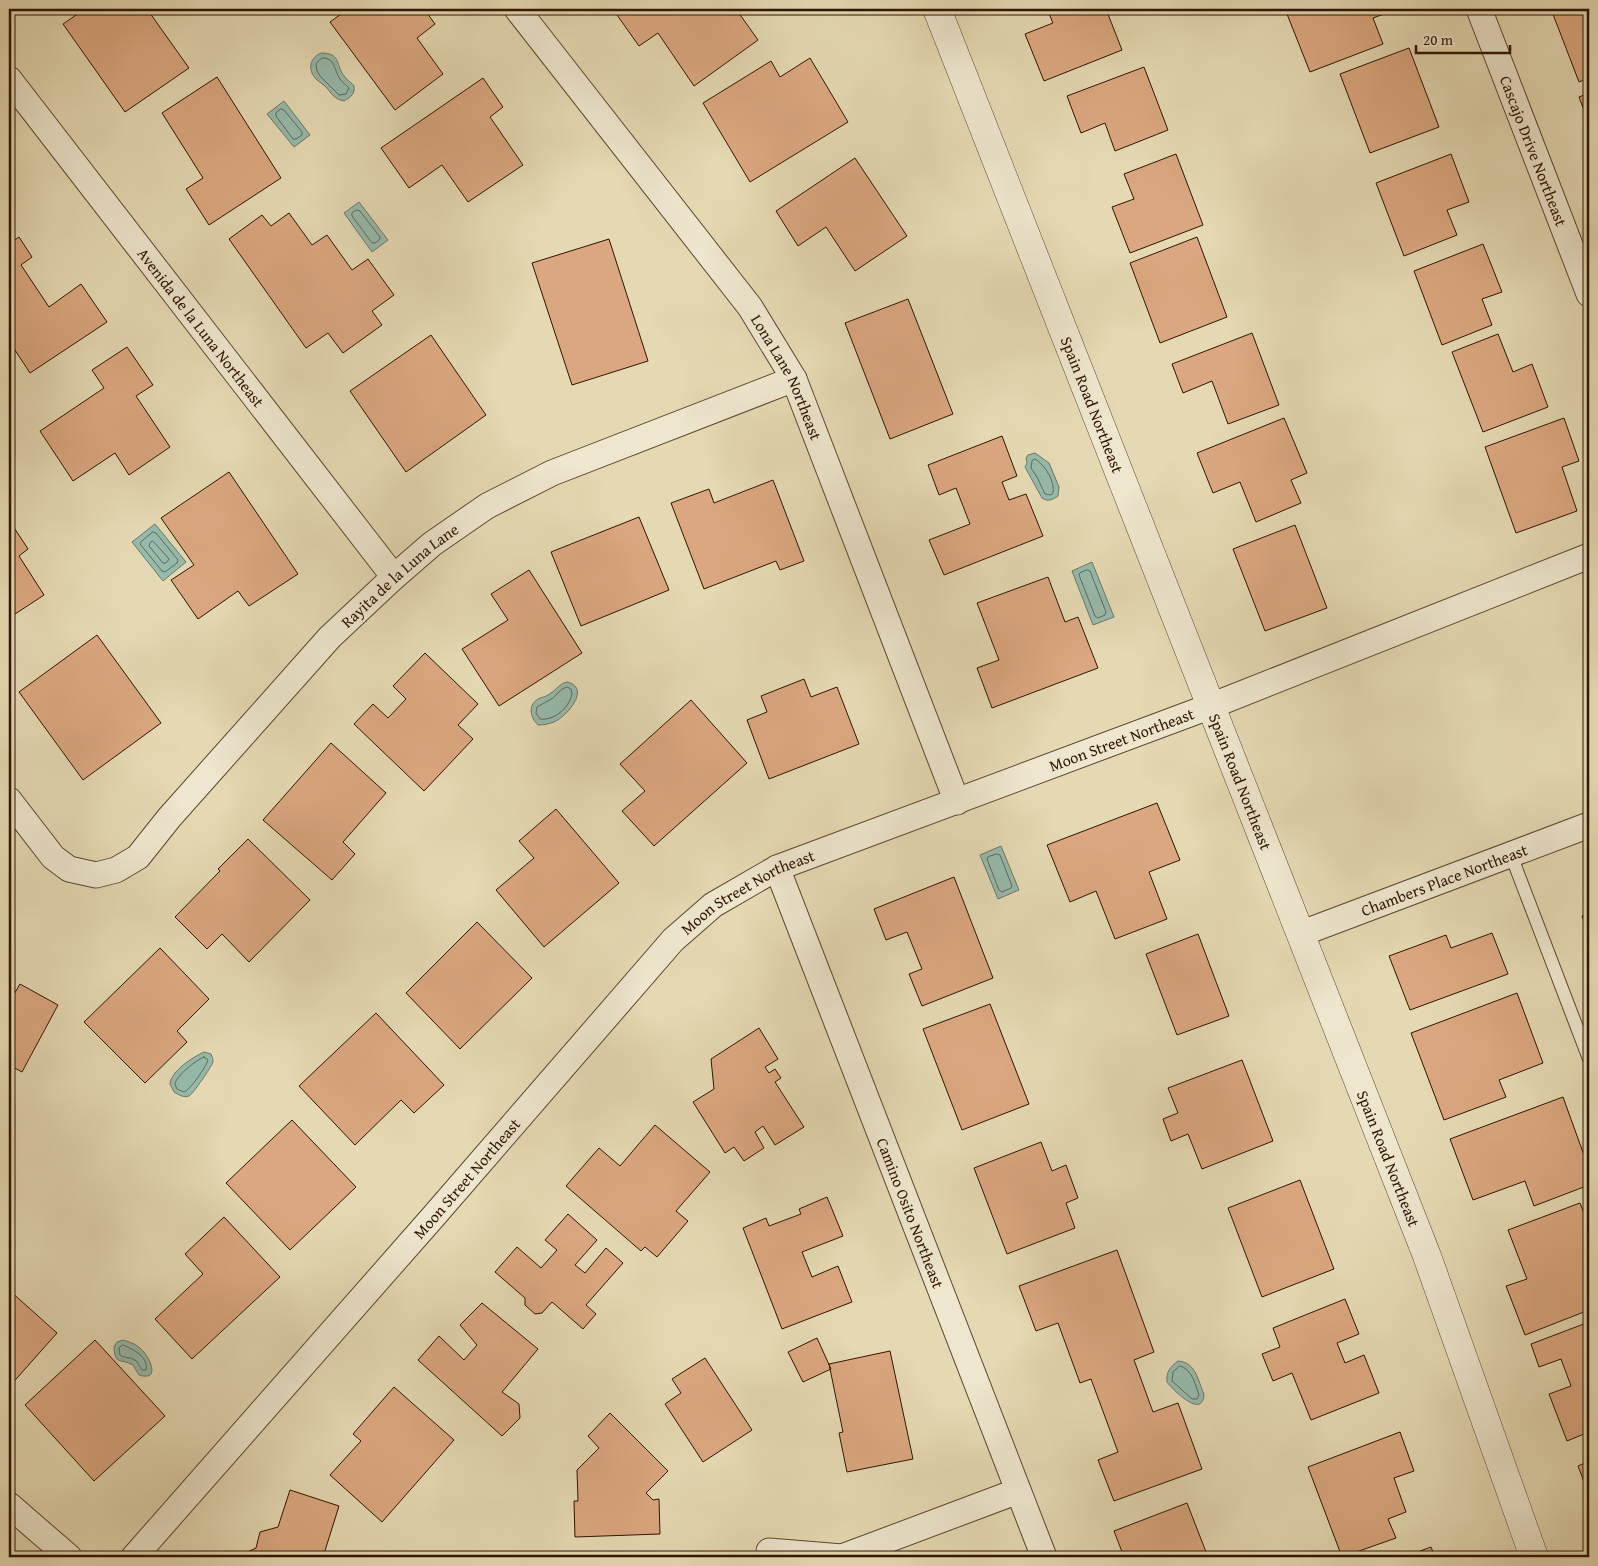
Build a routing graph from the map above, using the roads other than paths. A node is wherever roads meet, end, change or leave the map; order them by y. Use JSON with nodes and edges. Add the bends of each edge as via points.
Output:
{"nodes":[{"id":1,"x":517,"y":9,"type":"edge"},
{"id":2,"x":937,"y":9,"type":"edge"},
{"id":3,"x":1479,"y":9,"type":"edge"},
{"id":4,"x":9,"y":79,"type":"edge"},
{"id":5,"x":1589,"y":294,"type":"edge"},
{"id":6,"x":794,"y":379,"type":"junction"},
{"id":7,"x":1589,"y":556,"type":"edge"},
{"id":8,"x":394,"y":577,"type":"junction"},
{"id":9,"x":1210,"y":706,"type":"junction"},
{"id":10,"x":9,"y":800,"type":"edge"},
{"id":11,"x":958,"y":802,"type":"junction"},
{"id":12,"x":1589,"y":825,"type":"edge"},
{"id":13,"x":1511,"y":855,"type":"junction"},
{"id":14,"x":777,"y":868,"type":"junction"},
{"id":15,"x":1300,"y":934,"type":"junction"},
{"id":16,"x":1589,"y":1059,"type":"edge"},
{"id":17,"x":1018,"y":1491,"type":"junction"},
{"id":18,"x":9,"y":1505,"type":"edge"},
{"id":19,"x":769,"y":1551,"type":"dead end"},
{"id":20,"x":69,"y":1557,"type":"edge"},
{"id":21,"x":134,"y":1557,"type":"edge"},
{"id":22,"x":1044,"y":1557,"type":"edge"},
{"id":23,"x":1534,"y":1557,"type":"edge"}],
"edges":[{"from":1,"to":6,"type":"street","name":"Lona Lane Northeast","via":[[750,307]]},
{"from":2,"to":9,"type":"street","name":"Spain Road Northeast"},
{"from":3,"to":5,"type":"street","name":"Cascajo Drive Northeast"},
{"from":4,"to":8,"type":"street","name":"Avenida de la Luna Northeast"},
{"from":6,"to":8,"type":"street","name":"Rayita de la Luna Lane","via":[[552,472],[487,506],[432,544]]},
{"from":6,"to":11,"type":"street","name":"Lona Lane Northeast"},
{"from":7,"to":9,"type":"street","name":"Moon Street Northeast"},
{"from":8,"to":10,"type":"street","name":"Rayita de la Luna Lane","via":[[330,637],[138,857],[116,870],[96,875],[69,869],[53,856]]},
{"from":9,"to":11,"type":"street","name":"Moon Street Northeast"},
{"from":9,"to":15,"type":"street","name":"Spain Road Northeast"},
{"from":11,"to":14,"type":"street","name":"Moon Street Northeast"},
{"from":12,"to":13,"type":"street","name":"Chambers Place Northeast"},
{"from":13,"to":15,"type":"street","name":"Chambers Place Northeast"},
{"from":13,"to":16,"type":"lane"},
{"from":14,"to":17,"type":"street","name":"Camino Osito Northeast"},
{"from":14,"to":21,"type":"street","name":"Moon Street Northeast","via":[[714,904],[673,940]]},
{"from":15,"to":23,"type":"street","name":"Spain Road Northeast","via":[[1426,1256]]},
{"from":17,"to":19,"type":"street","via":[[842,1557]]},
{"from":17,"to":22,"type":"street","name":"Camino Osito Northeast"},
{"from":18,"to":20,"type":"street"}]}
